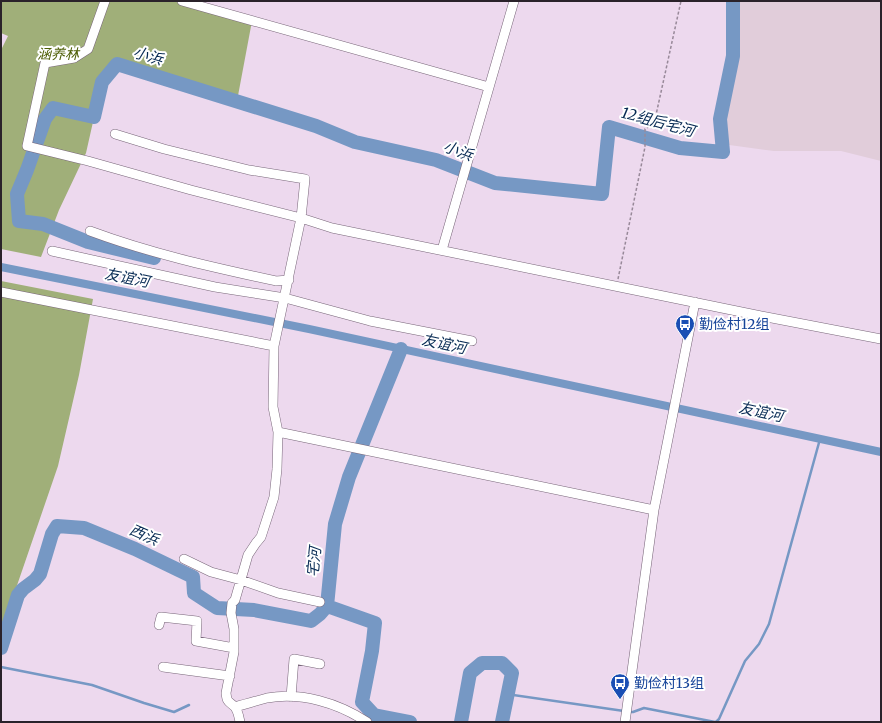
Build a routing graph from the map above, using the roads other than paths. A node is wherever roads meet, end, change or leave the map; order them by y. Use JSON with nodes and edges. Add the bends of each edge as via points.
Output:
{"nodes":[{"id":1,"x":105,"y":1,"type":"edge"},
{"id":2,"x":182,"y":1,"type":"edge"},
{"id":3,"x":514,"y":1,"type":"edge"},
{"id":4,"x":489,"y":87,"type":"junction"},
{"id":5,"x":115,"y":134,"type":"dead end"},
{"id":6,"x":301,"y":218,"type":"junction"},
{"id":7,"x":90,"y":231,"type":"dead end"},
{"id":8,"x":442,"y":250,"type":"junction"},
{"id":9,"x":52,"y":251,"type":"dead end"},
{"id":10,"x":289,"y":280,"type":"junction"},
{"id":11,"x":1,"y":292,"type":"edge"},
{"id":12,"x":284,"y":301,"type":"junction"},
{"id":13,"x":695,"y":302,"type":"junction"},
{"id":14,"x":881,"y":339,"type":"edge"},
{"id":15,"x":472,"y":341,"type":"dead end"},
{"id":16,"x":274,"y":346,"type":"junction"},
{"id":17,"x":278,"y":432,"type":"junction"},
{"id":18,"x":654,"y":510,"type":"junction"},
{"id":19,"x":184,"y":559,"type":"dead end"},
{"id":20,"x":241,"y":580,"type":"junction"},
{"id":21,"x":320,"y":602,"type":"dead end"},
{"id":22,"x":159,"y":625,"type":"dead end"},
{"id":23,"x":234,"y":648,"type":"junction"},
{"id":24,"x":320,"y":664,"type":"dead end"},
{"id":25,"x":163,"y":667,"type":"dead end"},
{"id":26,"x":230,"y":676,"type":"junction"},
{"id":27,"x":291,"y":696,"type":"junction"},
{"id":28,"x":235,"y":707,"type":"junction"},
{"id":29,"x":625,"y":720,"type":"edge"},
{"id":30,"x":240,"y":722,"type":"edge"},
{"id":31,"x":367,"y":722,"type":"edge"}],
"edges":[{"from":1,"to":6,"type":"street","via":[[88,49],[74,58],[45,63],[27,146]]},
{"from":2,"to":4,"type":"street"},
{"from":3,"to":4,"type":"street"},
{"from":4,"to":8,"type":"street"},
{"from":5,"to":6,"type":"street","via":[[249,170],[305,179]]},
{"from":6,"to":8,"type":"street","via":[[332,228]]},
{"from":6,"to":10,"type":"street"},
{"from":7,"to":10,"type":"street","via":[[166,256],[276,281]]},
{"from":8,"to":13,"type":"street"},
{"from":9,"to":12,"type":"street"},
{"from":10,"to":12,"type":"street"},
{"from":11,"to":16,"type":"street"},
{"from":12,"to":15,"type":"street"},
{"from":12,"to":16,"type":"street"},
{"from":13,"to":14,"type":"street"},
{"from":13,"to":18,"type":"street"},
{"from":16,"to":17,"type":"street","via":[[273,407]]},
{"from":17,"to":18,"type":"street"},
{"from":17,"to":20,"type":"street","via":[[274,497],[262,537],[248,555]]},
{"from":18,"to":29,"type":"street"},
{"from":19,"to":20,"type":"street","via":[[211,572]]},
{"from":20,"to":21,"type":"street","via":[[278,594]]},
{"from":20,"to":23,"type":"street","via":[[231,610]]},
{"from":22,"to":23,"type":"street","via":[[161,616],[197,621],[196,641]]},
{"from":23,"to":26,"type":"street"},
{"from":24,"to":27,"type":"street","via":[[294,659]]},
{"from":25,"to":26,"type":"street"},
{"from":26,"to":28,"type":"street","via":[[227,698]]},
{"from":27,"to":28,"type":"street","via":[[268,698]]},
{"from":27,"to":31,"type":"street","via":[[333,704]]},
{"from":28,"to":30,"type":"street"}]}
